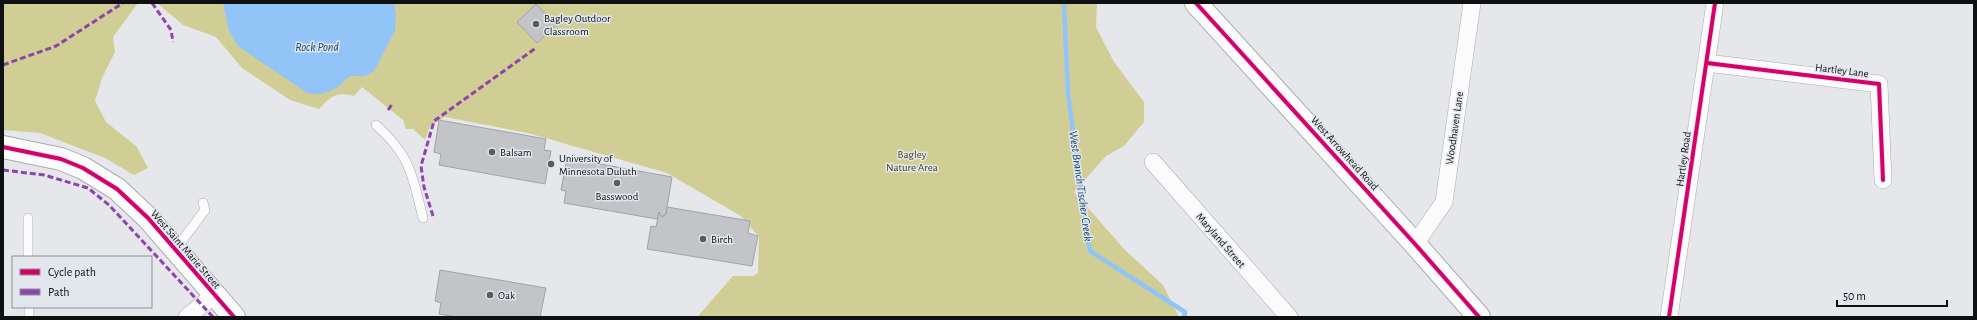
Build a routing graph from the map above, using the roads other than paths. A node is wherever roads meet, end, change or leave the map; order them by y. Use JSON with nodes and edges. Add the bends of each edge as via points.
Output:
{"nodes":[{"id":1,"x":1196,"y":3,"type":"edge"},
{"id":2,"x":1472,"y":3,"type":"edge"},
{"id":3,"x":1715,"y":3,"type":"edge"},
{"id":4,"x":1707,"y":63,"type":"junction"},
{"id":5,"x":376,"y":125,"type":"dead end"},
{"id":6,"x":3,"y":147,"type":"edge"},
{"id":7,"x":1153,"y":162,"type":"dead end"},
{"id":8,"x":1883,"y":180,"type":"dead end"},
{"id":9,"x":203,"y":202,"type":"dead end"},
{"id":10,"x":28,"y":218,"type":"dead end"},
{"id":11,"x":423,"y":218,"type":"dead end"},
{"id":12,"x":1415,"y":244,"type":"junction"},
{"id":13,"x":175,"y":250,"type":"junction"},
{"id":14,"x":28,"y":256,"type":"edge"},
{"id":15,"x":214,"y":295,"type":"junction"},
{"id":16,"x":187,"y":317,"type":"edge"},
{"id":17,"x":234,"y":317,"type":"edge"},
{"id":18,"x":1289,"y":317,"type":"edge"},
{"id":19,"x":1479,"y":317,"type":"edge"},
{"id":20,"x":1669,"y":317,"type":"edge"}],
"edges":[{"from":1,"to":12,"type":"street","name":"West Arrowhead Road"},
{"from":2,"to":12,"type":"street","name":"Woodhaven Lane","via":[[1444,202]]},
{"from":3,"to":4,"type":"street","name":"Hartley Road"},
{"from":4,"to":8,"type":"street","name":"Hartley Lane","via":[[1879,84]]},
{"from":4,"to":20,"type":"street","name":"Hartley Road"},
{"from":5,"to":11,"type":"lane","via":[[390,137],[405,157],[412,171]]},
{"from":6,"to":13,"type":"street","name":"West Saint Marie Street","via":[[61,159],[83,168],[117,189],[148,218]]},
{"from":7,"to":18,"type":"street","name":"Maryland Street"},
{"from":9,"to":13,"type":"lane","via":[[205,210]]},
{"from":10,"to":14,"type":"lane"},
{"from":12,"to":19,"type":"street","name":"West Arrowhead Road"},
{"from":13,"to":15,"type":"street","name":"West Saint Marie Street"},
{"from":15,"to":16,"type":"street"},
{"from":15,"to":17,"type":"street","name":"West Saint Marie Street"}]}
